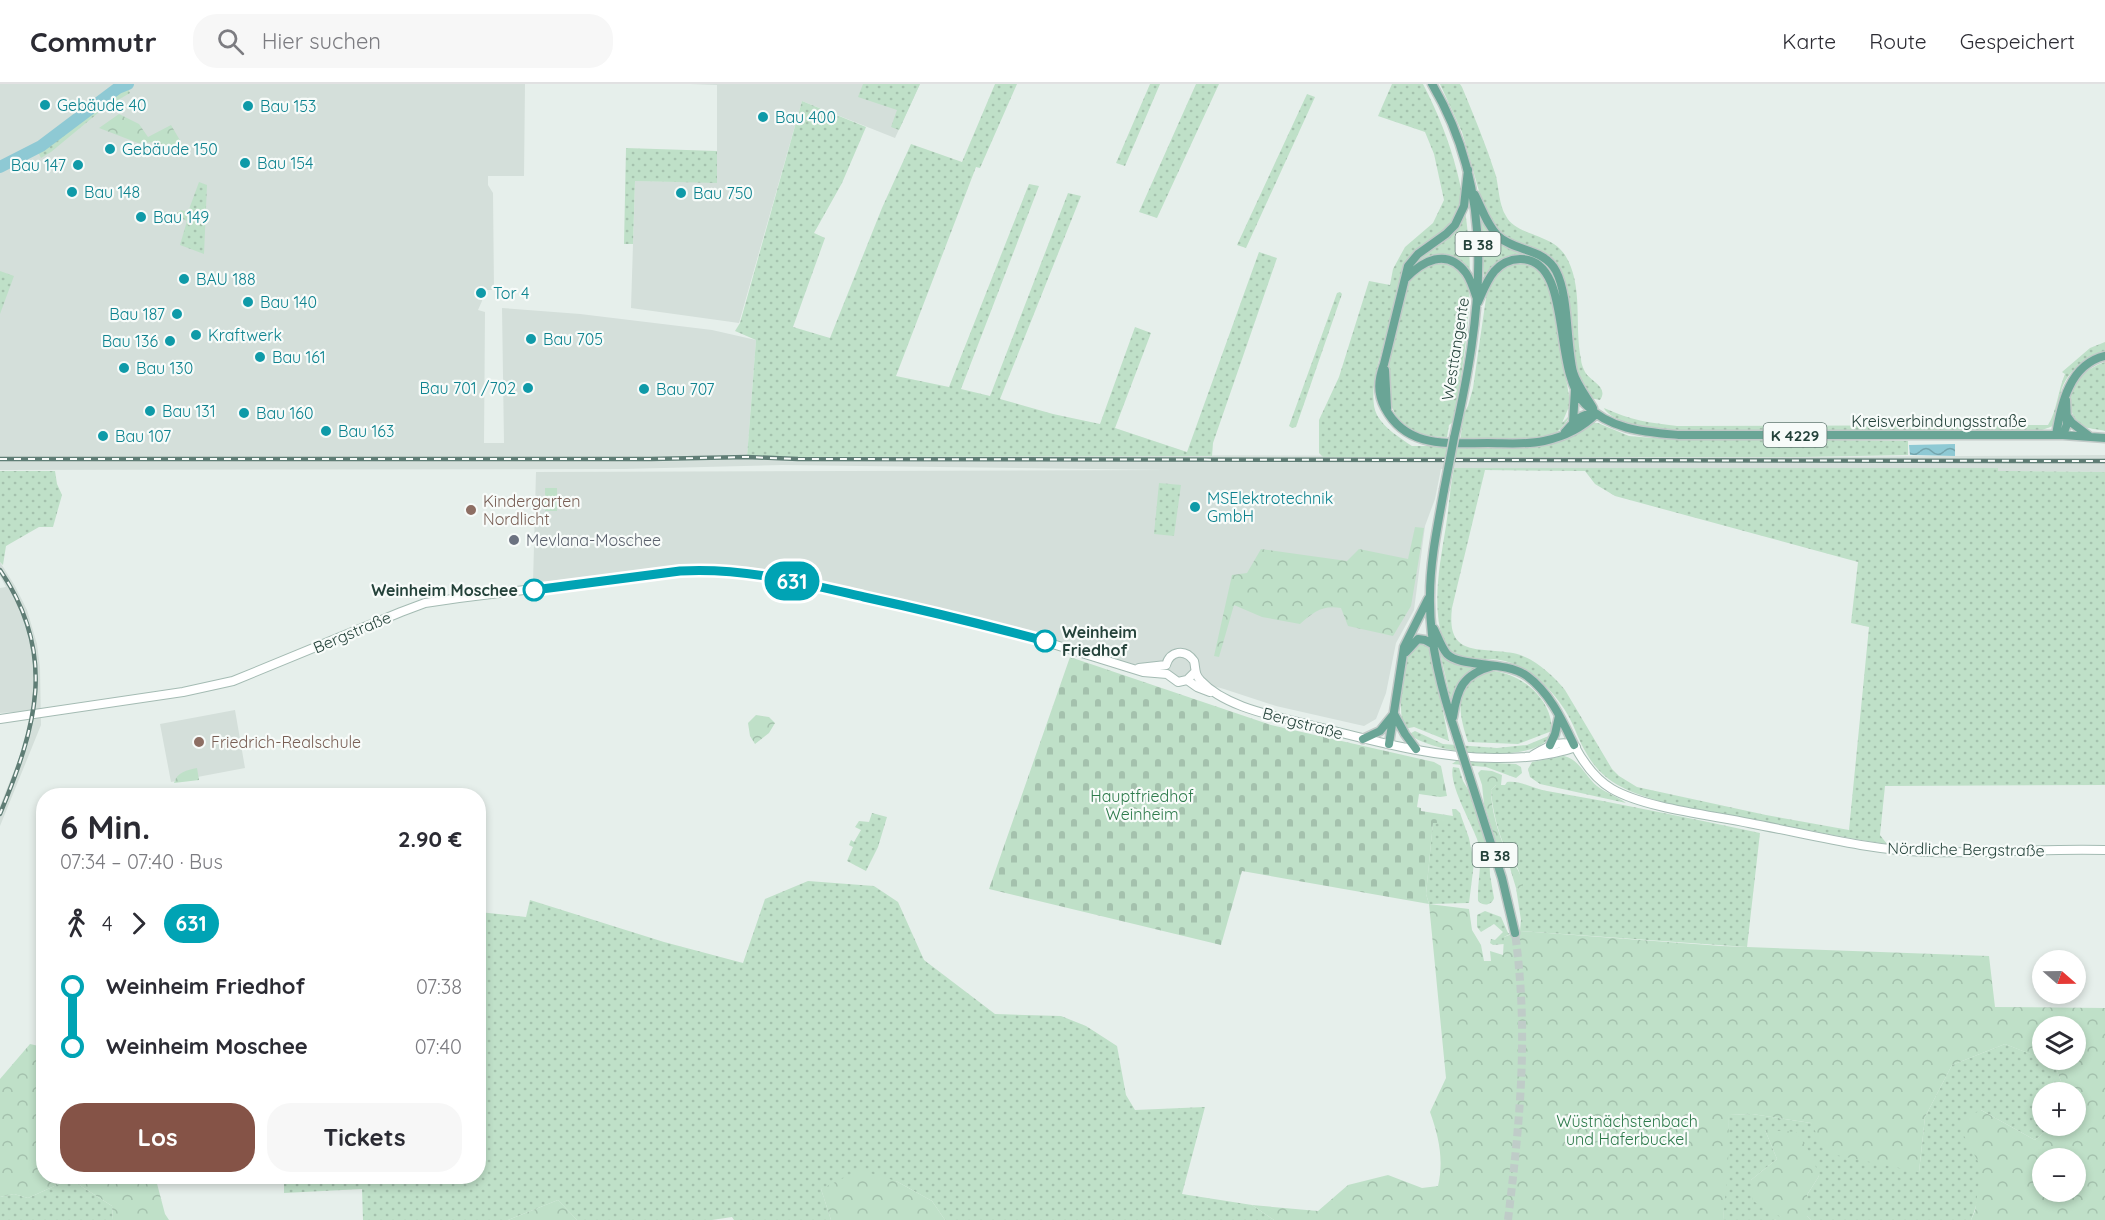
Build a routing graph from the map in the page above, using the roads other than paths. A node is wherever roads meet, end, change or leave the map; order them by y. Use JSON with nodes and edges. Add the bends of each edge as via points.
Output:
{"nodes":[{"id":1,"x":1432,"y":84,"type":"edge"},
{"id":2,"x":1468,"y":170,"type":"junction"},
{"id":3,"x":1471,"y":186,"type":"junction"},
{"id":4,"x":1405,"y":280,"type":"junction"},
{"id":5,"x":1478,"y":302,"type":"junction"},
{"id":6,"x":2105,"y":356,"type":"edge"},
{"id":7,"x":1575,"y":390,"type":"junction"},
{"id":8,"x":2066,"y":396,"type":"junction"},
{"id":9,"x":1596,"y":414,"type":"junction"},
{"id":10,"x":2067,"y":416,"type":"junction"},
{"id":11,"x":1573,"y":423,"type":"junction"},
{"id":12,"x":1563,"y":435,"type":"junction"},
{"id":13,"x":2059,"y":435,"type":"junction"},
{"id":14,"x":2089,"y":437,"type":"junction"},
{"id":15,"x":2105,"y":438,"type":"edge"},
{"id":16,"x":1430,"y":596,"type":"junction"},
{"id":17,"x":1431,"y":623,"type":"junction"},
{"id":18,"x":1434,"y":645,"type":"junction"},
{"id":19,"x":1402,"y":658,"type":"junction"},
{"id":20,"x":1496,"y":665,"type":"junction"},
{"id":21,"x":1166,"y":666,"type":"junction"},
{"id":22,"x":1128,"y":668,"type":"junction"},
{"id":23,"x":1194,"y":672,"type":"junction"},
{"id":24,"x":1167,"y":675,"type":"junction"},
{"id":25,"x":1187,"y":681,"type":"junction"},
{"id":26,"x":1220,"y":695,"type":"junction"},
{"id":27,"x":1394,"y":714,"type":"junction"},
{"id":28,"x":1559,"y":716,"type":"junction"},
{"id":29,"x":0,"y":719,"type":"edge"},
{"id":30,"x":1452,"y":720,"type":"junction"},
{"id":31,"x":1363,"y":739,"type":"junction"},
{"id":32,"x":1389,"y":744,"type":"junction"},
{"id":33,"x":1550,"y":745,"type":"junction"},
{"id":34,"x":1575,"y":746,"type":"junction"},
{"id":35,"x":1416,"y":749,"type":"junction"},
{"id":36,"x":1533,"y":755,"type":"junction"},
{"id":37,"x":2105,"y":850,"type":"edge"},
{"id":38,"x":1515,"y":933,"type":"tunnel mouth"}],
"edges":[{"from":1,"to":2,"type":"main road","name":"Westtangente","number":"B 38"},
{"from":2,"to":3,"type":"main road","name":"Westtangente","number":"B 38"},
{"from":2,"to":4,"type":"main road","via":[[1460,216],[1446,234],[1408,266]]},
{"from":3,"to":5,"type":"main road","name":"Westtangente","number":"B 38"},
{"from":3,"to":9,"type":"main road","via":[[1498,236],[1543,257],[1556,270],[1572,368]]},
{"from":4,"to":5,"type":"main road","via":[[1427,261],[1449,260],[1466,273]]},
{"from":4,"to":12,"type":"main road","via":[[1384,364],[1387,411],[1395,423],[1409,435],[1435,442],[1541,442]]},
{"from":5,"to":7,"type":"main road","number":"K 4229","via":[[1491,274],[1506,262],[1524,259],[1544,270],[1554,287],[1565,360]]},
{"from":5,"to":16,"type":"main road","name":"Westtangente","number":"B 38","bridge":true,"via":[[1432,563]]},
{"from":6,"to":8,"type":"main road","via":[[2090,362],[2073,377]]},
{"from":7,"to":9,"type":"main road","number":"K 4229"},
{"from":7,"to":11,"type":"main road"},
{"from":8,"to":10,"type":"main road"},
{"from":8,"to":13,"type":"main road"},
{"from":9,"to":11,"type":"main road","via":[[1588,413]]},
{"from":9,"to":12,"type":"main road"},
{"from":9,"to":13,"type":"main road","name":"Kreisverbindungsstraße","number":"K 4229","via":[[1625,428],[1679,435]]},
{"from":10,"to":13,"type":"main road"},
{"from":10,"to":14,"type":"main road"},
{"from":11,"to":12,"type":"main road"},
{"from":13,"to":14,"type":"main road","name":"Kreisverbindungsstraße","number":"K 4229"},
{"from":14,"to":15,"type":"main road","name":"Kreisverbindungsstraße","number":"K 4229"},
{"from":16,"to":17,"type":"main road","name":"Westtangente","number":"B 38"},
{"from":16,"to":19,"type":"main road"},
{"from":17,"to":18,"type":"main road","number":"B 38"},
{"from":17,"to":20,"type":"main road","via":[[1455,660]]},
{"from":18,"to":19,"type":"main road","via":[[1418,639]]},
{"from":18,"to":30,"type":"main road","number":"B 38"},
{"from":19,"to":27,"type":"main road"},
{"from":20,"to":28,"type":"main road","via":[[1525,675],[1539,687]]},
{"from":20,"to":30,"type":"main road","via":[[1464,680]]},
{"from":21,"to":22,"type":"main road","name":"Bergstraße"},
{"from":21,"to":23,"type":"main road","name":"Bergstraße","via":[[1171,656],[1182,652],[1192,658]]},
{"from":21,"to":24,"type":"main road"},
{"from":22,"to":24,"type":"main road","name":"Bergstraße"},
{"from":22,"to":29,"type":"main road","name":"Bergstraße","via":[[1043,641],[877,600],[765,575],[703,570],[425,603],[233,681]]},
{"from":23,"to":25,"type":"main road"},
{"from":23,"to":26,"type":"main road","name":"Bergstraße"},
{"from":24,"to":25,"type":"main road","name":"Bergstraße","via":[[1178,682]]},
{"from":25,"to":26,"type":"main road","name":"Bergstraße"},
{"from":26,"to":31,"type":"main road","name":"Bergstraße","via":[[1244,707]]},
{"from":27,"to":31,"type":"main road","via":[[1380,731]]},
{"from":27,"to":32,"type":"main road"},
{"from":27,"to":35,"type":"main road"},
{"from":28,"to":33,"type":"main road"},
{"from":28,"to":34,"type":"main road"},
{"from":30,"to":38,"type":"main road","number":"B 38","bridge":true,"via":[[1502,878]]},
{"from":31,"to":32,"type":"main road","name":"Bergstraße"},
{"from":32,"to":35,"type":"main road","name":"Bergstraße"},
{"from":33,"to":34,"type":"main road","via":[[1562,742]]},
{"from":33,"to":36,"type":"main road"},
{"from":34,"to":36,"type":"main road","name":"Bergstraße","via":[[1563,752]]},
{"from":34,"to":37,"type":"main road","name":"Nördliche Bergstraße","via":[[1599,780],[1625,796],[1654,804],[1889,850]]},
{"from":35,"to":36,"type":"main road","name":"Bergstraße","via":[[1498,758]]}]}
